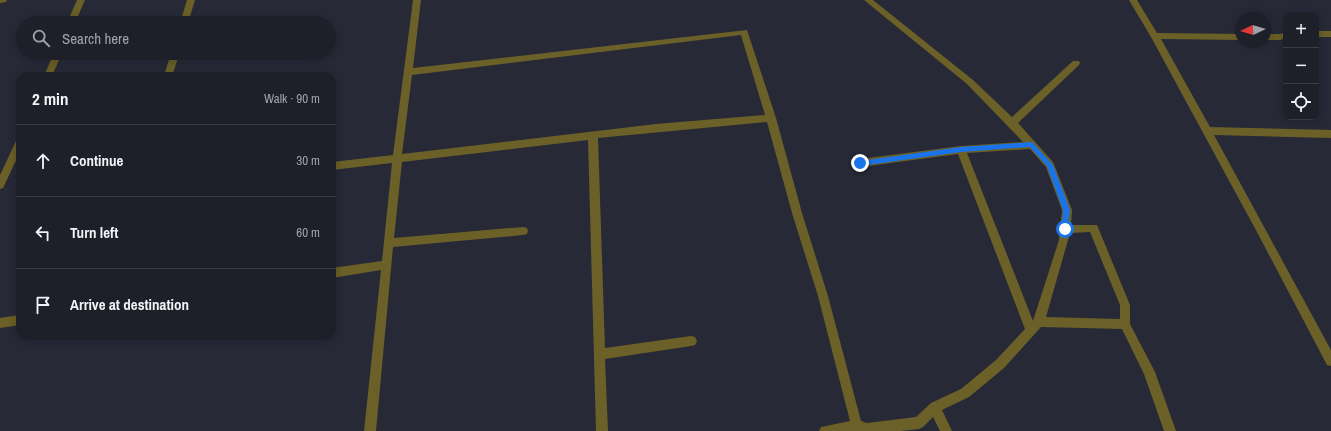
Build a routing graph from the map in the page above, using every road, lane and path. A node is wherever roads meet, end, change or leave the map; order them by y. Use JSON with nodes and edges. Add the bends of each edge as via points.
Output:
{"nodes":[{"id":1,"x":81,"y":0,"type":"edge"},
{"id":2,"x":191,"y":0,"type":"edge"},
{"id":3,"x":417,"y":0,"type":"edge"},
{"id":4,"x":868,"y":0,"type":"edge"},
{"id":5,"x":1132,"y":0,"type":"edge"},
{"id":6,"x":74,"y":16,"type":"edge"},
{"id":7,"x":186,"y":16,"type":"edge"},
{"id":8,"x":1319,"y":34,"type":"edge"},
{"id":9,"x":1331,"y":34,"type":"edge"},
{"id":10,"x":1155,"y":36,"type":"junction"},
{"id":11,"x":1283,"y":36,"type":"edge"},
{"id":12,"x":1235,"y":37,"type":"edge"},
{"id":13,"x":1271,"y":37,"type":"edge"},
{"id":14,"x":55,"y":60,"type":"edge"},
{"id":15,"x":173,"y":60,"type":"edge"},
{"id":16,"x":1076,"y":63,"type":"dead end"},
{"id":17,"x":50,"y":72,"type":"edge"},
{"id":18,"x":169,"y":72,"type":"edge"},
{"id":19,"x":408,"y":72,"type":"junction"},
{"id":20,"x":771,"y":118,"type":"junction"},
{"id":21,"x":1012,"y":123,"type":"junction"},
{"id":22,"x":1207,"y":131,"type":"junction"},
{"id":23,"x":1331,"y":134,"type":"edge"},
{"id":24,"x":594,"y":136,"type":"junction"},
{"id":25,"x":1032,"y":145,"type":"junction"},
{"id":26,"x":961,"y":150,"type":"junction"},
{"id":27,"x":16,"y":151,"type":"edge"},
{"id":28,"x":397,"y":159,"type":"junction"},
{"id":29,"x":860,"y":163,"type":"dead end"},
{"id":30,"x":336,"y":166,"type":"edge"},
{"id":31,"x":0,"y":185,"type":"edge"},
{"id":32,"x":1065,"y":229,"type":"junction"},
{"id":33,"x":523,"y":231,"type":"dead end"},
{"id":34,"x":389,"y":243,"type":"junction"},
{"id":35,"x":386,"y":265,"type":"junction"},
{"id":36,"x":336,"y":272,"type":"edge"},
{"id":37,"x":16,"y":321,"type":"edge"},
{"id":38,"x":1039,"y":322,"type":"junction"},
{"id":39,"x":0,"y":323,"type":"edge"},
{"id":40,"x":1125,"y":324,"type":"junction"},
{"id":41,"x":1031,"y":331,"type":"junction"},
{"id":42,"x":692,"y":341,"type":"dead end"},
{"id":43,"x":600,"y":354,"type":"junction"},
{"id":44,"x":1331,"y":362,"type":"edge"},
{"id":45,"x":935,"y":407,"type":"junction"},
{"id":46,"x":858,"y":429,"type":"edge"},
{"id":47,"x":370,"y":431,"type":"edge"},
{"id":48,"x":602,"y":431,"type":"edge"},
{"id":49,"x":825,"y":431,"type":"edge"},
{"id":50,"x":946,"y":431,"type":"edge"},
{"id":51,"x":1170,"y":431,"type":"edge"}],
"edges":[{"from":1,"to":6,"type":"street"},
{"from":2,"to":7,"type":"street"},
{"from":3,"to":19,"type":"street"},
{"from":4,"to":21,"type":"street","via":[[970,82]]},
{"from":5,"to":10,"type":"street"},
{"from":8,"to":9,"type":"street"},
{"from":10,"to":12,"type":"street"},
{"from":10,"to":22,"type":"street"},
{"from":11,"to":13,"type":"street"},
{"from":14,"to":17,"type":"street"},
{"from":15,"to":18,"type":"street"},
{"from":16,"to":21,"type":"street"},
{"from":19,"to":20,"type":"street","via":[[744,32]]},
{"from":19,"to":28,"type":"street"},
{"from":20,"to":24,"type":"street"},
{"from":20,"to":46,"type":"street","via":[[823,296]]},
{"from":21,"to":25,"type":"street"},
{"from":22,"to":23,"type":"street"},
{"from":22,"to":44,"type":"street"},
{"from":24,"to":28,"type":"street"},
{"from":24,"to":43,"type":"street"},
{"from":25,"to":26,"type":"street"},
{"from":25,"to":32,"type":"street","via":[[1050,165],[1066,210]]},
{"from":26,"to":29,"type":"street"},
{"from":26,"to":41,"type":"street"},
{"from":27,"to":31,"type":"street"},
{"from":28,"to":30,"type":"street"},
{"from":28,"to":34,"type":"street"},
{"from":32,"to":38,"type":"street"},
{"from":32,"to":40,"type":"street","via":[[1093,228],[1125,305]]},
{"from":33,"to":34,"type":"street"},
{"from":34,"to":35,"type":"street"},
{"from":35,"to":36,"type":"street"},
{"from":35,"to":47,"type":"street"},
{"from":37,"to":39,"type":"street"},
{"from":38,"to":40,"type":"street"},
{"from":38,"to":41,"type":"street"},
{"from":40,"to":51,"type":"street","via":[[1149,372]]},
{"from":41,"to":45,"type":"street","via":[[1000,364],[965,393]]},
{"from":42,"to":43,"type":"street"},
{"from":43,"to":48,"type":"street"},
{"from":45,"to":46,"type":"street","via":[[919,423]]},
{"from":45,"to":50,"type":"street"},
{"from":46,"to":49,"type":"street"}]}
